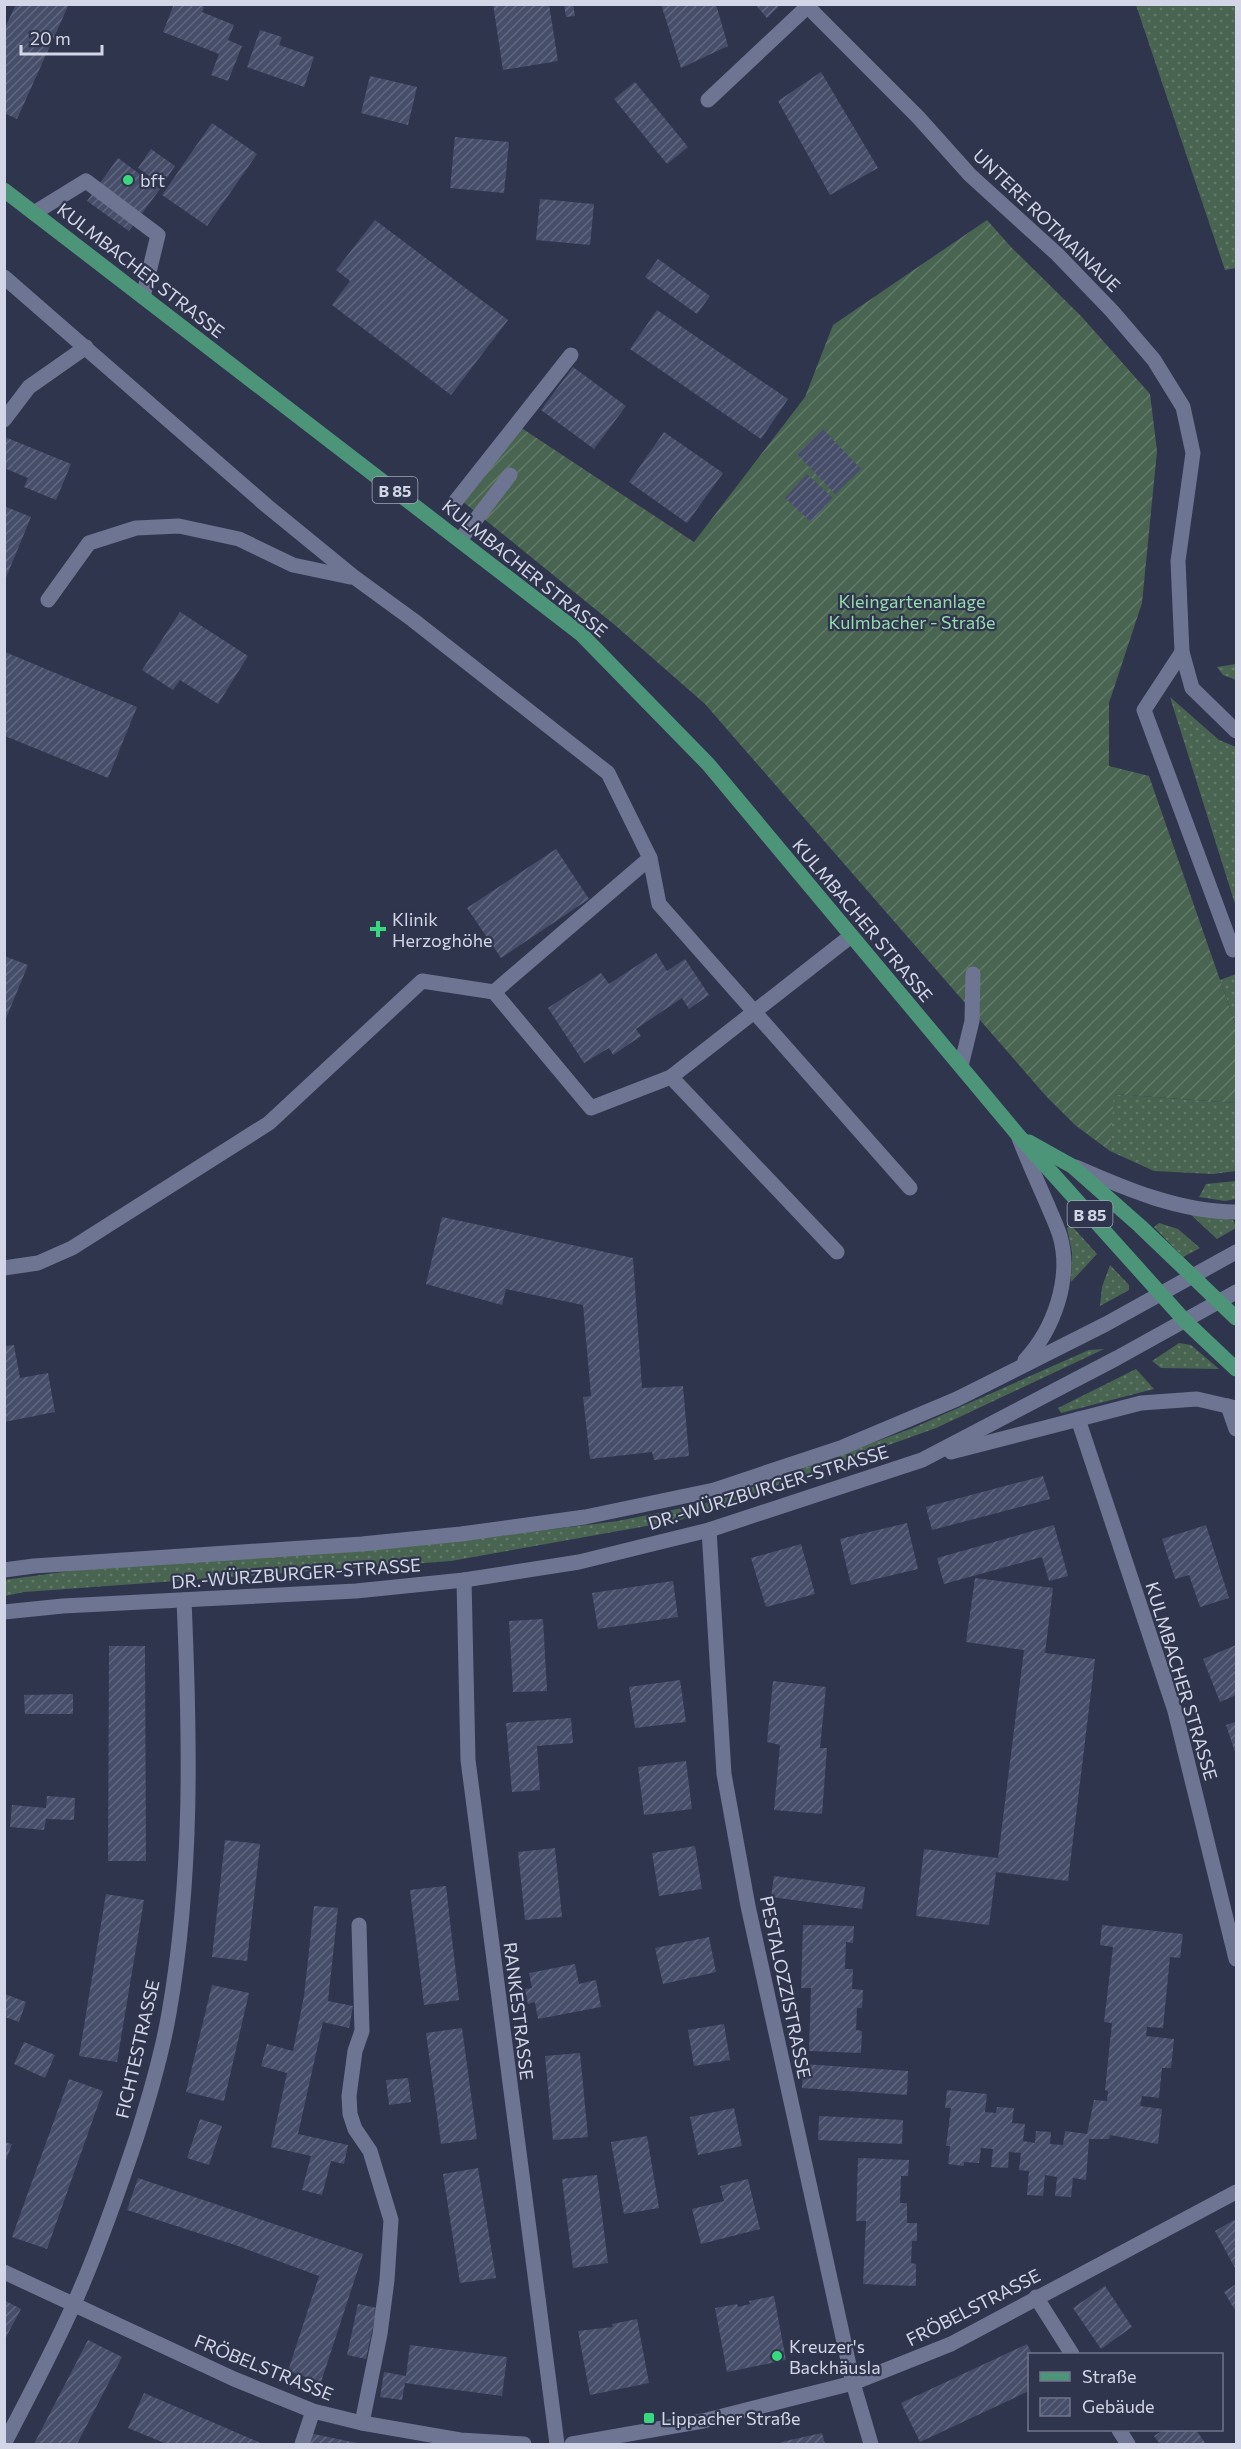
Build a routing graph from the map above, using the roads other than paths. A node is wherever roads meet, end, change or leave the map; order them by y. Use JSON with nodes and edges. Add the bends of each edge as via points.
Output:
{"nodes":[{"id":1,"x":806,"y":6,"type":"edge"},
{"id":2,"x":708,"y":100,"type":"dead end"},
{"id":3,"x":4,"y":190,"type":"edge"},
{"id":4,"x":34,"y":213,"type":"junction"},
{"id":5,"x":4,"y":277,"type":"edge"},
{"id":6,"x":143,"y":297,"type":"junction"},
{"id":7,"x":86,"y":347,"type":"junction"},
{"id":8,"x":571,"y":355,"type":"dead end"},
{"id":9,"x":4,"y":420,"type":"edge"},
{"id":10,"x":510,"y":475,"type":"dead end"},
{"id":11,"x":455,"y":502,"type":"dead end"},
{"id":12,"x":460,"y":540,"type":"junction"},
{"id":13,"x":354,"y":577,"type":"junction"},
{"id":14,"x":48,"y":600,"type":"dead end"},
{"id":15,"x":1182,"y":652,"type":"junction"},
{"id":16,"x":1236,"y":731,"type":"edge"},
{"id":17,"x":650,"y":858,"type":"junction"},
{"id":18,"x":851,"y":936,"type":"junction"},
{"id":19,"x":1233,"y":950,"type":"dead end"},
{"id":20,"x":973,"y":974,"type":"dead end"},
{"id":21,"x":494,"y":992,"type":"junction"},
{"id":22,"x":754,"y":1012,"type":"junction"},
{"id":23,"x":961,"y":1066,"type":"junction"},
{"id":24,"x":671,"y":1077,"type":"junction"},
{"id":25,"x":1018,"y":1135,"type":"junction"},
{"id":26,"x":1072,"y":1166,"type":"junction"},
{"id":27,"x":910,"y":1188,"type":"dead end"},
{"id":28,"x":1236,"y":1212,"type":"edge"},
{"id":29,"x":837,"y":1252,"type":"dead end"},
{"id":30,"x":1236,"y":1252,"type":"edge"},
{"id":31,"x":4,"y":1268,"type":"edge"},
{"id":32,"x":1192,"y":1277,"type":"junction"},
{"id":33,"x":1236,"y":1292,"type":"edge"},
{"id":34,"x":1160,"y":1295,"type":"junction"},
{"id":35,"x":1218,"y":1302,"type":"junction"},
{"id":36,"x":1236,"y":1318,"type":"edge"},
{"id":37,"x":1185,"y":1321,"type":"junction"},
{"id":38,"x":1018,"y":1368,"type":"junction"},
{"id":39,"x":1236,"y":1368,"type":"edge"},
{"id":40,"x":1232,"y":1407,"type":"edge"},
{"id":41,"x":1078,"y":1419,"type":"junction"},
{"id":42,"x":1236,"y":1429,"type":"edge"},
{"id":43,"x":922,"y":1460,"type":"junction"},
{"id":44,"x":709,"y":1530,"type":"junction"},
{"id":45,"x":4,"y":1570,"type":"edge"},
{"id":46,"x":464,"y":1580,"type":"junction"},
{"id":47,"x":184,"y":1600,"type":"junction"},
{"id":48,"x":4,"y":1612,"type":"edge"},
{"id":49,"x":359,"y":1925,"type":"dead end"},
{"id":50,"x":1236,"y":1959,"type":"edge"},
{"id":51,"x":1236,"y":2192,"type":"edge"},
{"id":52,"x":4,"y":2272,"type":"edge"},
{"id":53,"x":1036,"y":2297,"type":"junction"},
{"id":54,"x":74,"y":2305,"type":"junction"},
{"id":55,"x":1071,"y":2353,"type":"edge"},
{"id":56,"x":853,"y":2383,"type":"junction"},
{"id":57,"x":313,"y":2411,"type":"junction"},
{"id":58,"x":362,"y":2423,"type":"junction"},
{"id":59,"x":1120,"y":2431,"type":"edge"},
{"id":60,"x":4,"y":2444,"type":"edge"},
{"id":61,"x":302,"y":2445,"type":"edge"},
{"id":62,"x":524,"y":2445,"type":"edge"},
{"id":63,"x":557,"y":2445,"type":"edge"},
{"id":64,"x":572,"y":2445,"type":"edge"},
{"id":65,"x":871,"y":2445,"type":"edge"},
{"id":66,"x":1128,"y":2445,"type":"edge"}],
"edges":[{"from":1,"to":2,"type":"street"},
{"from":1,"to":15,"type":"street","name":"UNTERE ROTMAINAUE","via":[[918,117],[970,175],[1058,254],[1154,360],[1183,407],[1192,453],[1178,561]]},
{"from":3,"to":4,"type":"main road","name":"KULMBACHER STRASSE","number":"B 85"},
{"from":4,"to":6,"type":"main road","name":"KULMBACHER STRASSE","number":"B 85"},
{"from":4,"to":6,"type":"street","via":[[86,181],[149,228],[158,235]]},
{"from":5,"to":7,"type":"street"},
{"from":6,"to":12,"type":"main road","name":"KULMBACHER STRASSE","number":"B 85"},
{"from":7,"to":9,"type":"street","via":[[29,387]]},
{"from":7,"to":13,"type":"street","via":[[258,499]]},
{"from":8,"to":11,"type":"street"},
{"from":10,"to":12,"type":"street"},
{"from":12,"to":18,"type":"main road","name":"KULMBACHER STRASSE","number":"B 85","via":[[581,634],[708,764]]},
{"from":13,"to":14,"type":"street","via":[[292,566],[239,539],[179,526],[136,528],[89,543]]},
{"from":13,"to":17,"type":"street","via":[[608,774]]},
{"from":15,"to":16,"type":"street","name":"UNTERE ROTMAINAUE","via":[[1192,688]]},
{"from":15,"to":19,"type":"street","via":[[1144,710]]},
{"from":17,"to":21,"type":"street"},
{"from":17,"to":22,"type":"street","via":[[659,904]]},
{"from":18,"to":22,"type":"street"},
{"from":18,"to":23,"type":"main road","name":"KULMBACHER STRASSE","number":"B 85"},
{"from":20,"to":23,"type":"street","via":[[972,1021]]},
{"from":21,"to":24,"type":"street","via":[[591,1108]]},
{"from":21,"to":31,"type":"street","via":[[422,981],[269,1123],[72,1248],[39,1263]]},
{"from":22,"to":24,"type":"street"},
{"from":22,"to":27,"type":"street"},
{"from":23,"to":25,"type":"main road","name":"KULMBACHER STRASSE","number":"B 85"},
{"from":24,"to":29,"type":"street"},
{"from":25,"to":26,"type":"main road","name":"KULMBACHER STRASSE","number":"B 85"},
{"from":25,"to":34,"type":"main road","name":"KULMBACHER STRASSE","number":"B 85"},
{"from":25,"to":38,"type":"street","via":[[1060,1236],[1064,1263],[1052,1318],[1039,1345]]},
{"from":26,"to":28,"type":"street","via":[[1179,1205]]},
{"from":26,"to":32,"type":"main road","name":"KULMBACHER STRASSE","number":"B 85"},
{"from":30,"to":32,"type":"street","name":"DR.-WÜRZBURGER-STRASSE"},
{"from":32,"to":34,"type":"street","name":"DR.-WÜRZBURGER-STRASSE"},
{"from":32,"to":35,"type":"main road","number":"B 85"},
{"from":33,"to":35,"type":"street","name":"DR.-WÜRZBURGER-STRASSE"},
{"from":34,"to":37,"type":"main road","number":"B 85"},
{"from":34,"to":38,"type":"street","name":"DR.-WÜRZBURGER-STRASSE"},
{"from":35,"to":36,"type":"main road","number":"B 85"},
{"from":35,"to":37,"type":"street","name":"DR.-WÜRZBURGER-STRASSE"},
{"from":37,"to":39,"type":"main road","number":"B 85"},
{"from":37,"to":43,"type":"street","name":"DR.-WÜRZBURGER-STRASSE"},
{"from":38,"to":45,"type":"street","name":"DR.-WÜRZBURGER-STRASSE","via":[[957,1399],[843,1447],[714,1490],[585,1517],[362,1545]]},
{"from":40,"to":41,"type":"street","via":[[1197,1399],[1172,1399]]},
{"from":40,"to":42,"type":"street"},
{"from":41,"to":43,"type":"street"},
{"from":41,"to":50,"type":"street","name":"KULMBACHER STRASSE","via":[[1175,1711]]},
{"from":43,"to":44,"type":"street","name":"DR.-WÜRZBURGER-STRASSE"},
{"from":44,"to":46,"type":"street","name":"DR.-WÜRZBURGER-STRASSE","via":[[579,1562]]},
{"from":44,"to":56,"type":"street","name":"PESTALOZZISTRASSE","via":[[724,1774],[748,1906]]},
{"from":46,"to":47,"type":"street","name":"DR.-WÜRZBURGER-STRASSE","via":[[356,1591]]},
{"from":46,"to":63,"type":"street","name":"RANKESTRASSE","via":[[468,1760]]},
{"from":47,"to":48,"type":"street","name":"DR.-WÜRZBURGER-STRASSE"},
{"from":47,"to":54,"type":"street","name":"FICHTESTRASSE","via":[[189,1819],[169,2013],[152,2088],[125,2172]]},
{"from":49,"to":58,"type":"street","via":[[362,2031],[348,2096],[355,2129],[370,2151],[391,2220],[380,2334]]},
{"from":51,"to":53,"type":"street","name":"FRÖBELSTRASSE"},
{"from":52,"to":54,"type":"street","name":"FRÖBELSTRASSE"},
{"from":53,"to":55,"type":"street"},
{"from":53,"to":56,"type":"street","name":"FRÖBELSTRASSE","via":[[951,2344]]},
{"from":54,"to":57,"type":"street","name":"FRÖBELSTRASSE"},
{"from":54,"to":60,"type":"street","name":"FICHTESTRASSE"},
{"from":56,"to":64,"type":"street","name":"FRÖBELSTRASSE","via":[[703,2421]]},
{"from":56,"to":65,"type":"street","name":"PESTALOZZISTRASSE"},
{"from":57,"to":58,"type":"street","name":"FRÖBELSTRASSE"},
{"from":57,"to":61,"type":"street"},
{"from":58,"to":62,"type":"street","name":"FRÖBELSTRASSE","via":[[460,2440]]},
{"from":59,"to":66,"type":"street"}]}
